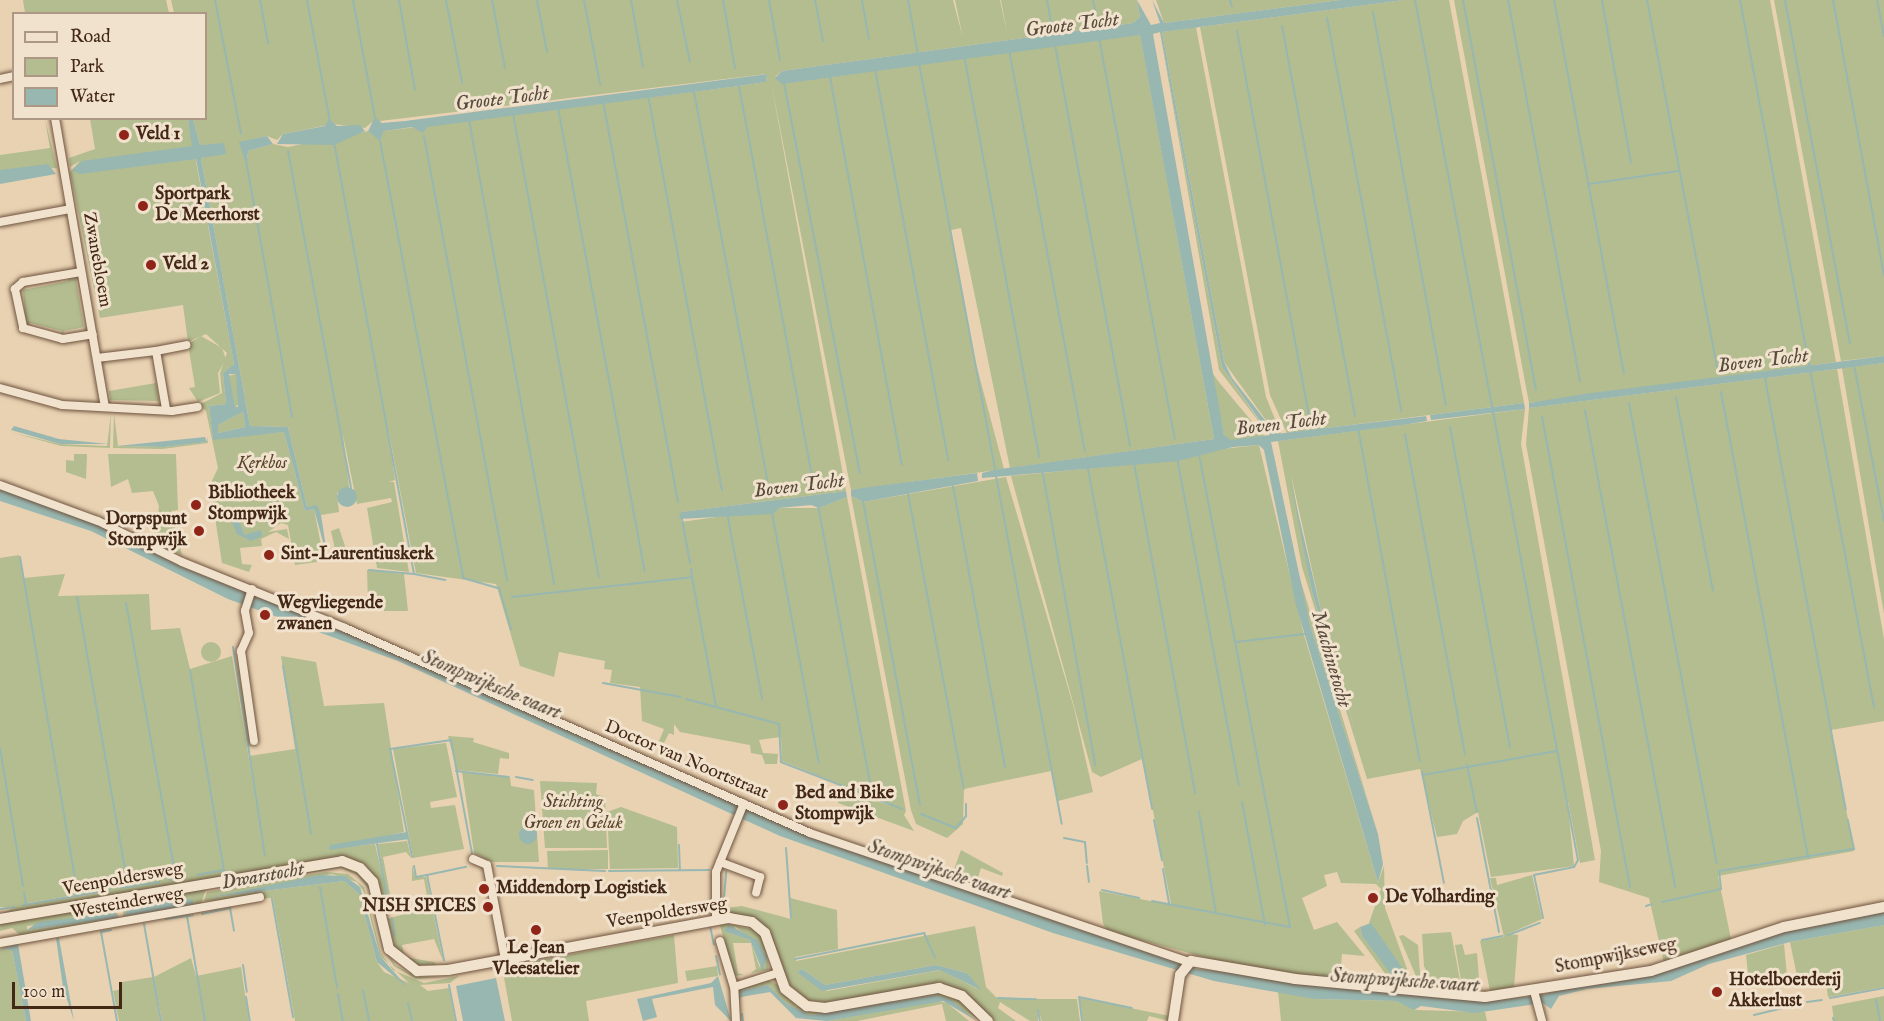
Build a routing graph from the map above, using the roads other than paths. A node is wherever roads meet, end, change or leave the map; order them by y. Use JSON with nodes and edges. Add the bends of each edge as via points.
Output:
{"nodes":[{"id":1,"x":55,"y":120,"type":"edge"},
{"id":2,"x":70,"y":209,"type":"junction"},
{"id":3,"x":0,"y":222,"type":"edge"},
{"id":4,"x":81,"y":272,"type":"junction"},
{"id":5,"x":93,"y":334,"type":"junction"},
{"id":6,"x":186,"y":345,"type":"dead end"},
{"id":7,"x":156,"y":351,"type":"junction"},
{"id":8,"x":97,"y":358,"type":"junction"},
{"id":9,"x":0,"y":388,"type":"edge"},
{"id":10,"x":105,"y":407,"type":"junction"},
{"id":11,"x":198,"y":407,"type":"dead end"},
{"id":12,"x":166,"y":409,"type":"junction"},
{"id":13,"x":0,"y":485,"type":"edge"},
{"id":14,"x":252,"y":591,"type":"junction"},
{"id":15,"x":254,"y":741,"type":"dead end"},
{"id":16,"x":743,"y":804,"type":"junction"},
{"id":17,"x":473,"y":859,"type":"dead end"},
{"id":18,"x":720,"y":862,"type":"junction"},
{"id":19,"x":756,"y":893,"type":"dead end"},
{"id":20,"x":260,"y":897,"type":"dead end"},
{"id":21,"x":1884,"y":907,"type":"edge"},
{"id":22,"x":0,"y":919,"type":"edge"},
{"id":23,"x":716,"y":919,"type":"junction"},
{"id":24,"x":720,"y":941,"type":"dead end"},
{"id":25,"x":0,"y":943,"type":"edge"},
{"id":26,"x":505,"y":959,"type":"junction"},
{"id":27,"x":1186,"y":963,"type":"junction"},
{"id":28,"x":778,"y":973,"type":"junction"},
{"id":29,"x":734,"y":987,"type":"junction"},
{"id":30,"x":1420,"y":992,"type":"joint"},
{"id":31,"x":1536,"y":997,"type":"junction"},
{"id":32,"x":736,"y":1021,"type":"edge"},
{"id":33,"x":988,"y":1021,"type":"edge"},
{"id":34,"x":1173,"y":1021,"type":"edge"},
{"id":35,"x":1542,"y":1021,"type":"edge"}],
"edges":[{"from":1,"to":2,"type":"street","name":"Zwanebloem"},
{"from":2,"to":3,"type":"street"},
{"from":2,"to":4,"type":"street","name":"Zwanebloem"},
{"from":4,"to":5,"type":"street","name":"Zwanebloem"},
{"from":4,"to":5,"type":"street","via":[[23,282],[15,289],[23,328],[63,339]]},
{"from":5,"to":8,"type":"street","name":"Zwanebloem"},
{"from":6,"to":7,"type":"street"},
{"from":7,"to":8,"type":"street"},
{"from":7,"to":12,"type":"street"},
{"from":8,"to":10,"type":"street","name":"Zwanebloem"},
{"from":9,"to":10,"type":"street","via":[[57,404]]},
{"from":10,"to":12,"type":"street"},
{"from":11,"to":12,"type":"street"},
{"from":13,"to":14,"type":"street","name":"Doctor van Noortstraat","via":[[90,518]]},
{"from":14,"to":15,"type":"street","via":[[247,604],[249,633],[241,651]]},
{"from":14,"to":16,"type":"street","name":"Doctor van Noortstraat"},
{"from":16,"to":18,"type":"street"},
{"from":16,"to":27,"type":"street","name":"Doctor van Noortstraat","via":[[840,844]]},
{"from":17,"to":26,"type":"street","via":[[487,865]]},
{"from":18,"to":19,"type":"street","via":[[760,877]]},
{"from":18,"to":23,"type":"street","via":[[713,891]]},
{"from":20,"to":25,"type":"street","name":"Westeinderweg"},
{"from":21,"to":31,"type":"street","name":"Stompwijkseweg","via":[[1784,927],[1651,971]]},
{"from":22,"to":26,"type":"street","name":"Veenpoldersweg","via":[[342,861],[360,868],[372,882],[389,949],[409,968],[437,972]]},
{"from":23,"to":26,"type":"street","name":"Veenpoldersweg"},
{"from":23,"to":28,"type":"street","name":"Veenpoldersweg","via":[[745,920],[759,927],[770,940]]},
{"from":24,"to":29,"type":"street"},
{"from":27,"to":30,"type":"street","name":"Doctor van Noortstraat"},
{"from":27,"to":34,"type":"street","via":[[1180,975]]},
{"from":28,"to":29,"type":"street"},
{"from":28,"to":33,"type":"street","name":"Veenpoldersweg","via":[[789,993],[807,1005],[825,1008],[939,988],[962,996]]},
{"from":29,"to":32,"type":"street"},
{"from":30,"to":31,"type":"street","name":"Stompwijkseweg"},
{"from":31,"to":35,"type":"street"}]}
